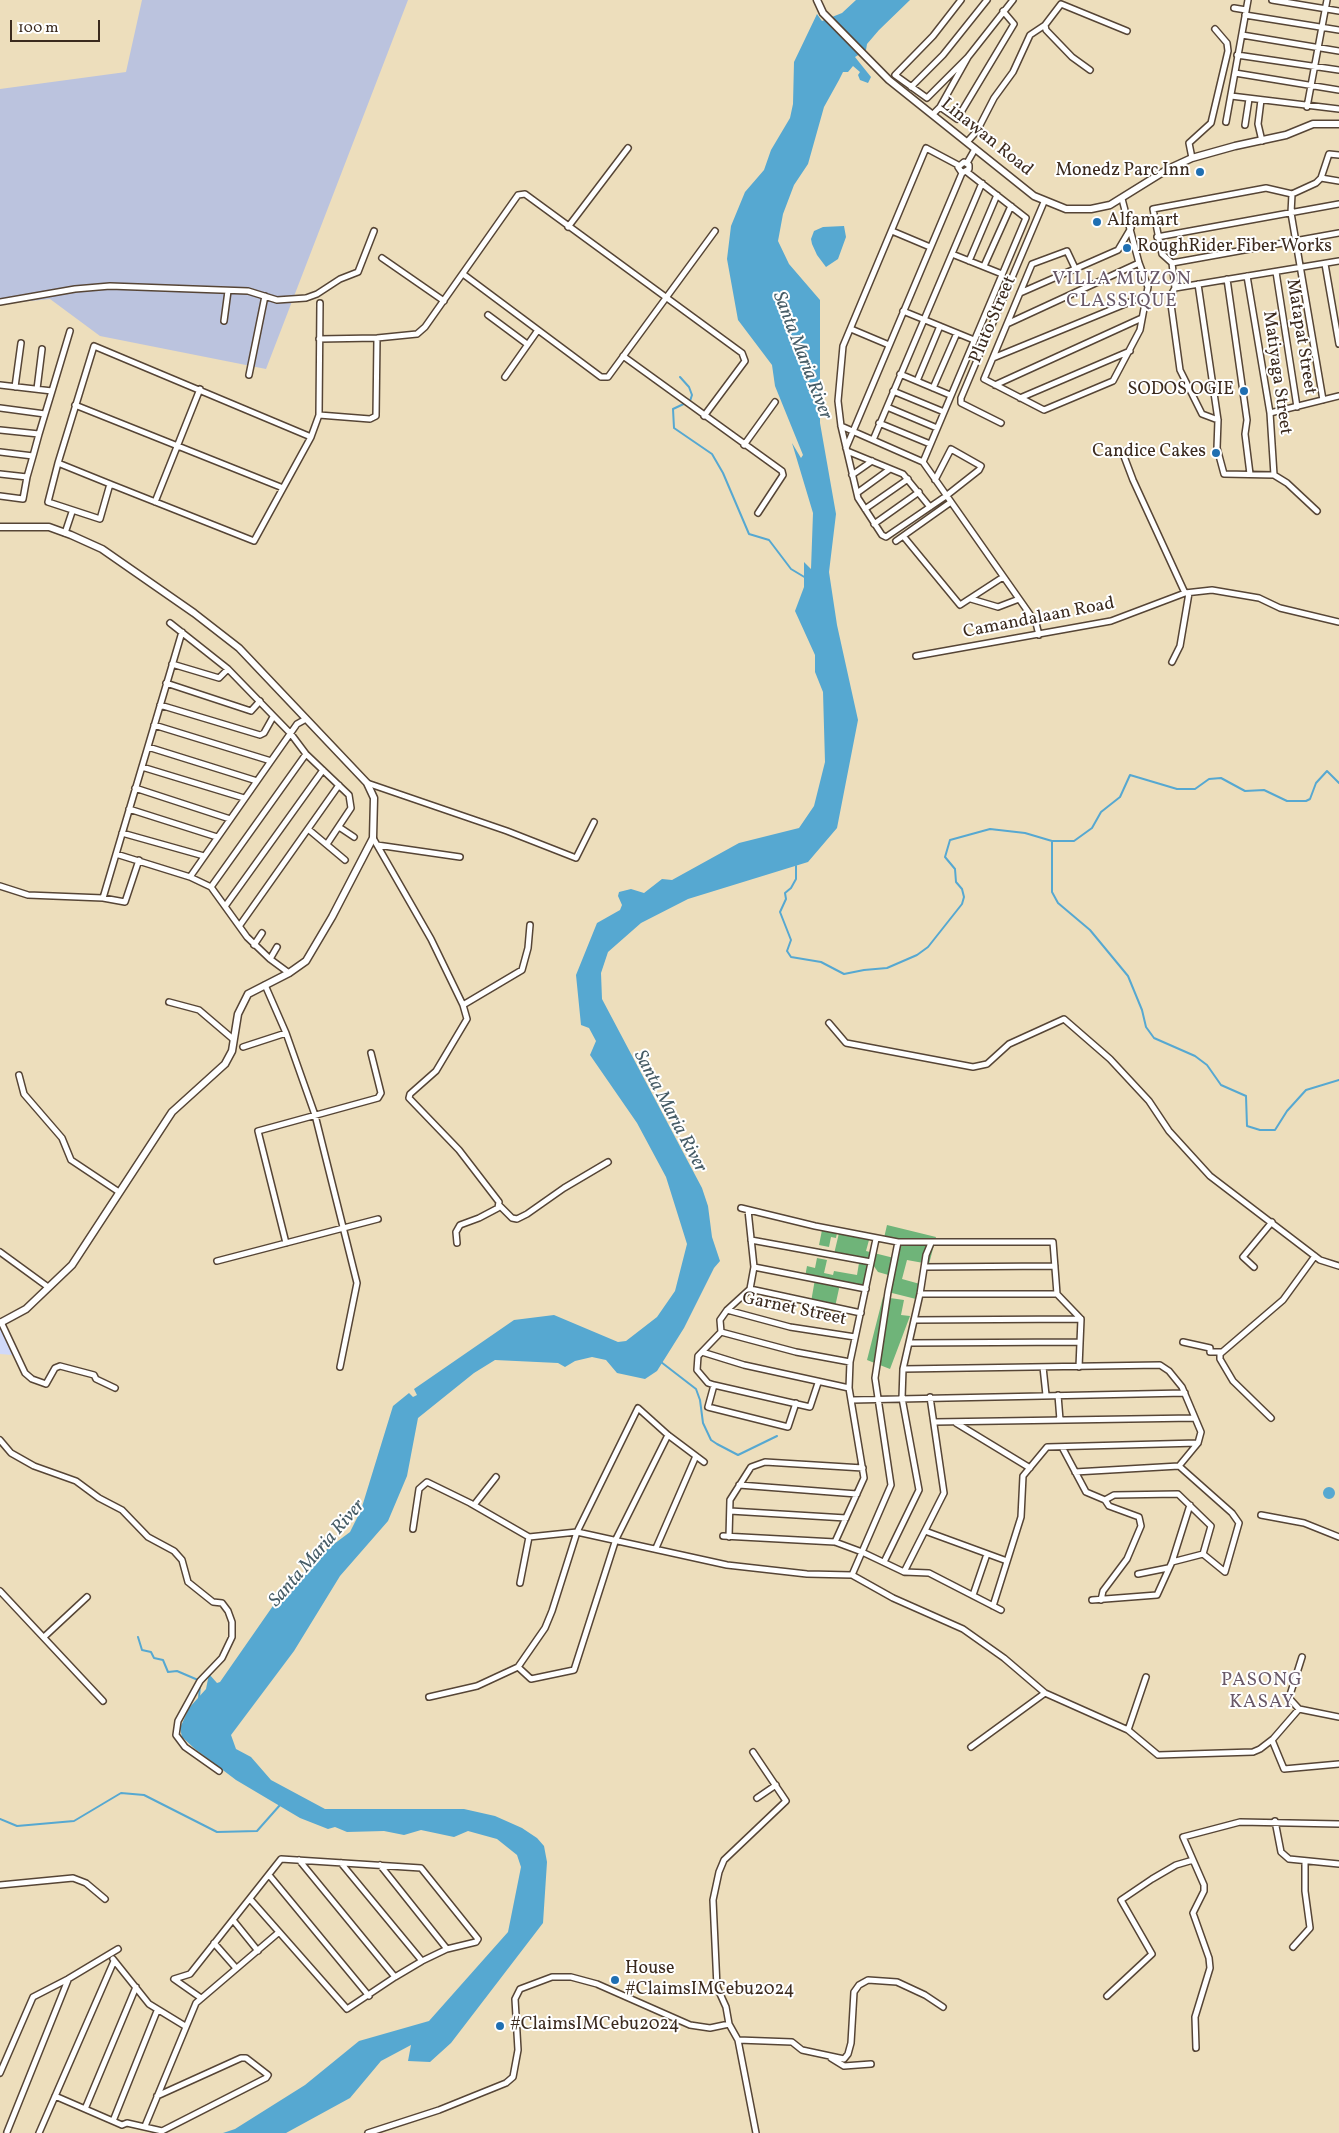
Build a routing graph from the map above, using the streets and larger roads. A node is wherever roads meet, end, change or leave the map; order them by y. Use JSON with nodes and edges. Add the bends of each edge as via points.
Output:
{"nodes":[{"id":1,"x":817,"y":0,"type":"edge"},
{"id":2,"x":961,"y":0,"type":"edge"},
{"id":3,"x":987,"y":0,"type":"edge"},
{"id":4,"x":1013,"y":0,"type":"edge"},
{"id":5,"x":1248,"y":0,"type":"edge"},
{"id":6,"x":1272,"y":0,"type":"edge"},
{"id":7,"x":1327,"y":0,"type":"edge"},
{"id":8,"x":1234,"y":8,"type":"dead end"},
{"id":9,"x":1324,"y":8,"type":"junction"},
{"id":10,"x":1003,"y":11,"type":"junction"},
{"id":11,"x":1339,"y":11,"type":"edge"},
{"id":12,"x":1245,"y":12,"type":"junction"},
{"id":13,"x":1045,"y":25,"type":"junction"},
{"id":14,"x":1320,"y":27,"type":"junction"},
{"id":15,"x":1215,"y":30,"type":"dead end"},
{"id":16,"x":1339,"y":30,"type":"edge"},
{"id":17,"x":1127,"y":32,"type":"dead end"},
{"id":18,"x":1242,"y":35,"type":"junction"},
{"id":19,"x":1317,"y":47,"type":"junction"},
{"id":20,"x":1339,"y":51,"type":"edge"},
{"id":21,"x":1237,"y":55,"type":"junction"},
{"id":22,"x":968,"y":58,"type":"junction"},
{"id":23,"x":1314,"y":66,"type":"junction"},
{"id":24,"x":1090,"y":70,"type":"dead end"},
{"id":25,"x":1339,"y":70,"type":"edge"},
{"id":26,"x":1234,"y":73,"type":"junction"},
{"id":27,"x":1310,"y":86,"type":"junction"},
{"id":28,"x":911,"y":87,"type":"junction"},
{"id":29,"x":1339,"y":90,"type":"edge"},
{"id":30,"x":1231,"y":96,"type":"junction"},
{"id":31,"x":1249,"y":99,"type":"junction"},
{"id":32,"x":1261,"y":100,"type":"junction"},
{"id":33,"x":940,"y":107,"type":"junction"},
{"id":34,"x":1307,"y":107,"type":"junction"},
{"id":35,"x":1339,"y":109,"type":"edge"},
{"id":36,"x":933,"y":114,"type":"junction"},
{"id":37,"x":1226,"y":122,"type":"dead end"},
{"id":38,"x":1339,"y":124,"type":"edge"},
{"id":39,"x":1245,"y":125,"type":"dead end"},
{"id":40,"x":1262,"y":141,"type":"junction"},
{"id":41,"x":967,"y":142,"type":"junction"},
{"id":42,"x":628,"y":148,"type":"dead end"},
{"id":43,"x":975,"y":149,"type":"junction"},
{"id":44,"x":1339,"y":155,"type":"edge"},
{"id":45,"x":1192,"y":158,"type":"junction"},
{"id":46,"x":967,"y":163,"type":"junction"},
{"id":47,"x":958,"y":164,"type":"junction"},
{"id":48,"x":964,"y":172,"type":"junction"},
{"id":49,"x":1321,"y":178,"type":"junction"},
{"id":50,"x":1339,"y":181,"type":"edge"},
{"id":51,"x":982,"y":183,"type":"junction"},
{"id":52,"x":1292,"y":194,"type":"junction"},
{"id":53,"x":996,"y":195,"type":"junction"},
{"id":54,"x":1122,"y":199,"type":"junction"},
{"id":55,"x":1044,"y":202,"type":"junction"},
{"id":56,"x":1339,"y":204,"type":"edge"},
{"id":57,"x":1011,"y":206,"type":"junction"},
{"id":58,"x":1292,"y":213,"type":"junction"},
{"id":59,"x":568,"y":226,"type":"junction"},
{"id":60,"x":1131,"y":228,"type":"junction"},
{"id":61,"x":374,"y":231,"type":"dead end"},
{"id":62,"x":715,"y":231,"type":"dead end"},
{"id":63,"x":892,"y":231,"type":"junction"},
{"id":64,"x":1339,"y":233,"type":"edge"},
{"id":65,"x":1157,"y":237,"type":"junction"},
{"id":66,"x":1296,"y":240,"type":"junction"},
{"id":67,"x":930,"y":247,"type":"junction"},
{"id":68,"x":952,"y":254,"type":"junction"},
{"id":69,"x":382,"y":258,"type":"dead end"},
{"id":70,"x":969,"y":261,"type":"junction"},
{"id":71,"x":1339,"y":261,"type":"edge"},
{"id":72,"x":1139,"y":263,"type":"junction"},
{"id":73,"x":1172,"y":264,"type":"junction"},
{"id":74,"x":1325,"y":264,"type":"junction"},
{"id":75,"x":984,"y":266,"type":"junction"},
{"id":76,"x":1075,"y":268,"type":"junction"},
{"id":77,"x":1301,"y":268,"type":"junction"},
{"id":78,"x":1276,"y":272,"type":"junction"},
{"id":79,"x":463,"y":274,"type":"junction"},
{"id":80,"x":1002,"y":274,"type":"junction"},
{"id":81,"x":1247,"y":276,"type":"junction"},
{"id":82,"x":1226,"y":279,"type":"junction"},
{"id":83,"x":1198,"y":284,"type":"junction"},
{"id":84,"x":1175,"y":288,"type":"junction"},
{"id":85,"x":228,"y":291,"type":"junction"},
{"id":86,"x":1020,"y":293,"type":"junction"},
{"id":87,"x":1147,"y":295,"type":"junction"},
{"id":88,"x":265,"y":296,"type":"junction"},
{"id":89,"x":666,"y":298,"type":"junction"},
{"id":90,"x":444,"y":301,"type":"junction"},
{"id":91,"x":0,"y":302,"type":"edge"},
{"id":92,"x":320,"y":303,"type":"dead end"},
{"id":93,"x":903,"y":311,"type":"junction"},
{"id":94,"x":488,"y":315,"type":"dead end"},
{"id":95,"x":1142,"y":318,"type":"junction"},
{"id":96,"x":924,"y":319,"type":"junction"},
{"id":97,"x":224,"y":321,"type":"dead end"},
{"id":98,"x":1008,"y":323,"type":"junction"},
{"id":99,"x":940,"y":326,"type":"junction"},
{"id":100,"x":851,"y":328,"type":"junction"},
{"id":101,"x":538,"y":330,"type":"junction"},
{"id":102,"x":70,"y":331,"type":"dead end"},
{"id":103,"x":957,"y":333,"type":"junction"},
{"id":104,"x":377,"y":338,"type":"junction"},
{"id":105,"x":319,"y":339,"type":"junction"},
{"id":106,"x":974,"y":340,"type":"junction"},
{"id":107,"x":21,"y":343,"type":"dead end"},
{"id":108,"x":527,"y":344,"type":"junction"},
{"id":109,"x":1339,"y":344,"type":"edge"},
{"id":110,"x":889,"y":345,"type":"junction"},
{"id":111,"x":42,"y":349,"type":"dead end"},
{"id":112,"x":1131,"y":350,"type":"junction"},
{"id":113,"x":623,"y":356,"type":"junction"},
{"id":114,"x":993,"y":359,"type":"junction"},
{"id":115,"x":900,"y":374,"type":"junction"},
{"id":116,"x":249,"y":375,"type":"dead end"},
{"id":117,"x":504,"y":377,"type":"dead end"},
{"id":118,"x":917,"y":381,"type":"junction"},
{"id":119,"x":0,"y":385,"type":"edge"},
{"id":120,"x":995,"y":385,"type":"junction"},
{"id":121,"x":16,"y":387,"type":"junction"},
{"id":122,"x":933,"y":388,"type":"junction"},
{"id":123,"x":37,"y":389,"type":"junction"},
{"id":124,"x":200,"y":390,"type":"junction"},
{"id":125,"x":52,"y":391,"type":"junction"},
{"id":126,"x":893,"y":392,"type":"junction"},
{"id":127,"x":950,"y":395,"type":"junction"},
{"id":128,"x":1339,"y":396,"type":"edge"},
{"id":129,"x":1020,"y":398,"type":"junction"},
{"id":130,"x":1323,"y":400,"type":"junction"},
{"id":131,"x":775,"y":402,"type":"dead end"},
{"id":132,"x":75,"y":405,"type":"junction"},
{"id":133,"x":886,"y":407,"type":"junction"},
{"id":134,"x":1297,"y":407,"type":"junction"},
{"id":135,"x":0,"y":408,"type":"edge"},
{"id":136,"x":944,"y":412,"type":"junction"},
{"id":137,"x":1270,"y":413,"type":"junction"},
{"id":138,"x":45,"y":414,"type":"junction"},
{"id":139,"x":319,"y":416,"type":"junction"},
{"id":140,"x":704,"y":416,"type":"junction"},
{"id":141,"x":1218,"y":420,"type":"junction"},
{"id":142,"x":879,"y":423,"type":"junction"},
{"id":143,"x":1001,"y":423,"type":"dead end"},
{"id":144,"x":841,"y":426,"type":"junction"},
{"id":145,"x":937,"y":428,"type":"junction"},
{"id":146,"x":0,"y":430,"type":"edge"},
{"id":147,"x":853,"y":432,"type":"junction"},
{"id":148,"x":39,"y":434,"type":"junction"},
{"id":149,"x":311,"y":437,"type":"junction"},
{"id":150,"x":873,"y":440,"type":"junction"},
{"id":151,"x":744,"y":444,"type":"junction"},
{"id":152,"x":930,"y":444,"type":"junction"},
{"id":153,"x":177,"y":446,"type":"junction"},
{"id":154,"x":847,"y":450,"type":"junction"},
{"id":155,"x":1122,"y":451,"type":"dead end"},
{"id":156,"x":0,"y":452,"type":"edge"},
{"id":157,"x":33,"y":456,"type":"junction"},
{"id":158,"x":872,"y":461,"type":"junction"},
{"id":159,"x":923,"y":462,"type":"junction"},
{"id":160,"x":58,"y":463,"type":"junction"},
{"id":161,"x":890,"y":469,"type":"junction"},
{"id":162,"x":0,"y":474,"type":"edge"},
{"id":163,"x":1250,"y":474,"type":"junction"},
{"id":164,"x":852,"y":475,"type":"junction"},
{"id":165,"x":1274,"y":475,"type":"junction"},
{"id":166,"x":27,"y":477,"type":"junction"},
{"id":167,"x":908,"y":479,"type":"junction"},
{"id":168,"x":935,"y":480,"type":"junction"},
{"id":169,"x":110,"y":484,"type":"junction"},
{"id":170,"x":282,"y":488,"type":"junction"},
{"id":171,"x":919,"y":492,"type":"junction"},
{"id":172,"x":857,"y":494,"type":"junction"},
{"id":173,"x":0,"y":496,"type":"edge"},
{"id":174,"x":946,"y":496,"type":"junction"},
{"id":175,"x":155,"y":502,"type":"junction"},
{"id":176,"x":951,"y":502,"type":"junction"},
{"id":177,"x":930,"y":507,"type":"junction"},
{"id":178,"x":865,"y":509,"type":"junction"},
{"id":179,"x":1317,"y":511,"type":"dead end"},
{"id":180,"x":72,"y":512,"type":"junction"},
{"id":181,"x":758,"y":513,"type":"dead end"},
{"id":182,"x":874,"y":524,"type":"junction"},
{"id":183,"x":0,"y":527,"type":"edge"},
{"id":184,"x":65,"y":532,"type":"junction"},
{"id":185,"x":904,"y":536,"type":"junction"},
{"id":186,"x":896,"y":541,"type":"dead end"},
{"id":187,"x":1003,"y":577,"type":"junction"},
{"id":188,"x":1187,"y":593,"type":"junction"},
{"id":189,"x":971,"y":599,"type":"junction"},
{"id":190,"x":1019,"y":599,"type":"junction"},
{"id":191,"x":170,"y":622,"type":"dead end"},
{"id":192,"x":1339,"y":622,"type":"edge"},
{"id":193,"x":182,"y":632,"type":"junction"},
{"id":194,"x":1039,"y":636,"type":"junction"},
{"id":195,"x":916,"y":656,"type":"dead end"},
{"id":196,"x":1172,"y":662,"type":"dead end"},
{"id":197,"x":172,"y":664,"type":"junction"},
{"id":198,"x":228,"y":669,"type":"junction"},
{"id":199,"x":166,"y":683,"type":"junction"},
{"id":200,"x":260,"y":701,"type":"junction"},
{"id":201,"x":160,"y":705,"type":"junction"},
{"id":202,"x":273,"y":717,"type":"junction"},
{"id":203,"x":306,"y":719,"type":"junction"},
{"id":204,"x":154,"y":725,"type":"junction"},
{"id":205,"x":291,"y":734,"type":"junction"},
{"id":206,"x":148,"y":747,"type":"junction"},
{"id":207,"x":306,"y":754,"type":"junction"},
{"id":208,"x":271,"y":760,"type":"junction"},
{"id":209,"x":142,"y":767,"type":"junction"},
{"id":210,"x":322,"y":770,"type":"junction"},
{"id":211,"x":257,"y":781,"type":"junction"},
{"id":212,"x":367,"y":783,"type":"junction"},
{"id":213,"x":339,"y":786,"type":"junction"},
{"id":214,"x":136,"y":788,"type":"junction"},
{"id":215,"x":244,"y":798,"type":"junction"},
{"id":216,"x":129,"y":809,"type":"junction"},
{"id":217,"x":230,"y":819,"type":"junction"},
{"id":218,"x":594,"y":822,"type":"dead end"},
{"id":219,"x":339,"y":827,"type":"junction"},
{"id":220,"x":308,"y":830,"type":"junction"},
{"id":221,"x":122,"y":833,"type":"junction"},
{"id":222,"x":217,"y":837,"type":"junction"},
{"id":223,"x":354,"y":837,"type":"dead end"},
{"id":224,"x":373,"y":838,"type":"junction"},
{"id":225,"x":327,"y":844,"type":"junction"},
{"id":226,"x":378,"y":845,"type":"junction"},
{"id":227,"x":116,"y":854,"type":"junction"},
{"id":228,"x":204,"y":856,"type":"junction"},
{"id":229,"x":460,"y":857,"type":"dead end"},
{"id":230,"x":139,"y":860,"type":"junction"},
{"id":231,"x":346,"y":860,"type":"dead end"},
{"id":232,"x":190,"y":877,"type":"junction"},
{"id":233,"x":0,"y":886,"type":"edge"},
{"id":234,"x":211,"y":887,"type":"junction"},
{"id":235,"x":103,"y":898,"type":"junction"},
{"id":236,"x":226,"y":905,"type":"junction"},
{"id":237,"x":240,"y":925,"type":"junction"},
{"id":238,"x":530,"y":925,"type":"dead end"},
{"id":239,"x":262,"y":933,"type":"dead end"},
{"id":240,"x":254,"y":944,"type":"junction"},
{"id":241,"x":277,"y":947,"type":"dead end"},
{"id":242,"x":270,"y":959,"type":"junction"},
{"id":243,"x":289,"y":973,"type":"junction"},
{"id":244,"x":265,"y":985,"type":"junction"},
{"id":245,"x":169,"y":1002,"type":"dead end"},
{"id":246,"x":463,"y":1005,"type":"junction"},
{"id":247,"x":829,"y":1023,"type":"dead end"},
{"id":248,"x":286,"y":1034,"type":"junction"},
{"id":249,"x":233,"y":1039,"type":"junction"},
{"id":250,"x":242,"y":1047,"type":"dead end"},
{"id":251,"x":371,"y":1053,"type":"dead end"},
{"id":252,"x":19,"y":1075,"type":"dead end"},
{"id":253,"x":315,"y":1114,"type":"junction"},
{"id":254,"x":608,"y":1162,"type":"dead end"},
{"id":255,"x":119,"y":1192,"type":"junction"},
{"id":256,"x":499,"y":1205,"type":"junction"},
{"id":257,"x":741,"y":1208,"type":"dead end"},
{"id":258,"x":748,"y":1210,"type":"junction"},
{"id":259,"x":378,"y":1219,"type":"dead end"},
{"id":260,"x":1272,"y":1222,"type":"junction"},
{"id":261,"x":343,"y":1228,"type":"junction"},
{"id":262,"x":876,"y":1238,"type":"junction"},
{"id":263,"x":751,"y":1240,"type":"junction"},
{"id":264,"x":898,"y":1242,"type":"junction"},
{"id":265,"x":286,"y":1243,"type":"junction"},
{"id":266,"x":457,"y":1243,"type":"dead end"},
{"id":267,"x":931,"y":1243,"type":"junction"},
{"id":268,"x":0,"y":1252,"type":"edge"},
{"id":269,"x":1315,"y":1256,"type":"junction"},
{"id":270,"x":216,"y":1261,"type":"dead end"},
{"id":271,"x":871,"y":1262,"type":"junction"},
{"id":272,"x":1055,"y":1266,"type":"junction"},
{"id":273,"x":1254,"y":1266,"type":"dead end"},
{"id":274,"x":1339,"y":1266,"type":"edge"},
{"id":275,"x":754,"y":1267,"type":"junction"},
{"id":276,"x":925,"y":1267,"type":"junction"},
{"id":277,"x":48,"y":1287,"type":"junction"},
{"id":278,"x":750,"y":1289,"type":"junction"},
{"id":279,"x":866,"y":1289,"type":"junction"},
{"id":280,"x":920,"y":1294,"type":"junction"},
{"id":281,"x":1057,"y":1294,"type":"junction"},
{"id":282,"x":727,"y":1310,"type":"junction"},
{"id":283,"x":861,"y":1313,"type":"junction"},
{"id":284,"x":1081,"y":1319,"type":"junction"},
{"id":285,"x":914,"y":1320,"type":"junction"},
{"id":286,"x":0,"y":1323,"type":"edge"},
{"id":287,"x":721,"y":1332,"type":"junction"},
{"id":288,"x":855,"y":1337,"type":"junction"},
{"id":289,"x":1079,"y":1342,"type":"junction"},
{"id":290,"x":1183,"y":1342,"type":"dead end"},
{"id":291,"x":909,"y":1343,"type":"junction"},
{"id":292,"x":702,"y":1352,"type":"junction"},
{"id":293,"x":1222,"y":1352,"type":"junction"},
{"id":294,"x":850,"y":1362,"type":"junction"},
{"id":295,"x":340,"y":1367,"type":"dead end"},
{"id":296,"x":1043,"y":1367,"type":"junction"},
{"id":297,"x":1079,"y":1367,"type":"junction"},
{"id":298,"x":903,"y":1369,"type":"junction"},
{"id":299,"x":818,"y":1383,"type":"junction"},
{"id":300,"x":714,"y":1385,"type":"junction"},
{"id":301,"x":115,"y":1388,"type":"dead end"},
{"id":302,"x":849,"y":1388,"type":"junction"},
{"id":303,"x":1184,"y":1392,"type":"junction"},
{"id":304,"x":1046,"y":1395,"type":"junction"},
{"id":305,"x":1058,"y":1395,"type":"junction"},
{"id":306,"x":930,"y":1396,"type":"junction"},
{"id":307,"x":877,"y":1398,"type":"junction"},
{"id":308,"x":902,"y":1398,"type":"junction"},
{"id":309,"x":852,"y":1400,"type":"junction"},
{"id":310,"x":796,"y":1403,"type":"junction"},
{"id":311,"x":1195,"y":1418,"type":"junction"},
{"id":312,"x":1271,"y":1418,"type":"dead end"},
{"id":313,"x":1060,"y":1420,"type":"junction"},
{"id":314,"x":935,"y":1422,"type":"junction"},
{"id":315,"x":954,"y":1422,"type":"junction"},
{"id":316,"x":668,"y":1435,"type":"junction"},
{"id":317,"x":0,"y":1440,"type":"edge"},
{"id":318,"x":1198,"y":1442,"type":"junction"},
{"id":319,"x":1062,"y":1447,"type":"junction"},
{"id":320,"x":696,"y":1456,"type":"junction"},
{"id":321,"x":704,"y":1462,"type":"dead end"},
{"id":322,"x":1179,"y":1466,"type":"junction"},
{"id":323,"x":862,"y":1468,"type":"junction"},
{"id":324,"x":1030,"y":1468,"type":"junction"},
{"id":325,"x":1075,"y":1472,"type":"junction"},
{"id":326,"x":496,"y":1477,"type":"dead end"},
{"id":327,"x":739,"y":1485,"type":"junction"},
{"id":328,"x":857,"y":1494,"type":"junction"},
{"id":329,"x":1105,"y":1500,"type":"junction"},
{"id":330,"x":474,"y":1505,"type":"junction"},
{"id":331,"x":1190,"y":1505,"type":"junction"},
{"id":332,"x":730,"y":1511,"type":"junction"},
{"id":333,"x":1261,"y":1515,"type":"dead end"},
{"id":334,"x":846,"y":1518,"type":"junction"},
{"id":335,"x":413,"y":1529,"type":"dead end"},
{"id":336,"x":925,"y":1531,"type":"junction"},
{"id":337,"x":577,"y":1532,"type":"junction"},
{"id":338,"x":529,"y":1537,"type":"junction"},
{"id":339,"x":1339,"y":1537,"type":"edge"},
{"id":340,"x":616,"y":1539,"type":"junction"},
{"id":341,"x":835,"y":1542,"type":"junction"},
{"id":342,"x":656,"y":1548,"type":"junction"},
{"id":343,"x":862,"y":1552,"type":"junction"},
{"id":344,"x":987,"y":1554,"type":"junction"},
{"id":345,"x":1203,"y":1554,"type":"junction"},
{"id":346,"x":1007,"y":1561,"type":"junction"},
{"id":347,"x":884,"y":1562,"type":"junction"},
{"id":348,"x":1172,"y":1562,"type":"junction"},
{"id":349,"x":1168,"y":1568,"type":"junction"},
{"id":350,"x":904,"y":1572,"type":"junction"},
{"id":351,"x":1138,"y":1574,"type":"dead end"},
{"id":352,"x":852,"y":1575,"type":"junction"},
{"id":353,"x":520,"y":1582,"type":"dead end"},
{"id":354,"x":0,"y":1591,"type":"edge"},
{"id":355,"x":973,"y":1595,"type":"junction"},
{"id":356,"x":87,"y":1597,"type":"dead end"},
{"id":357,"x":1092,"y":1600,"type":"dead end"},
{"id":358,"x":1101,"y":1600,"type":"junction"},
{"id":359,"x":993,"y":1606,"type":"junction"},
{"id":360,"x":1001,"y":1610,"type":"dead end"},
{"id":361,"x":44,"y":1637,"type":"junction"},
{"id":362,"x":1302,"y":1657,"type":"dead end"},
{"id":363,"x":518,"y":1667,"type":"junction"},
{"id":364,"x":1146,"y":1677,"type":"dead end"},
{"id":365,"x":1045,"y":1693,"type":"junction"},
{"id":366,"x":430,"y":1697,"type":"dead end"},
{"id":367,"x":104,"y":1701,"type":"dead end"},
{"id":368,"x":1299,"y":1708,"type":"junction"},
{"id":369,"x":1339,"y":1717,"type":"edge"},
{"id":370,"x":1128,"y":1730,"type":"junction"},
{"id":371,"x":1272,"y":1740,"type":"junction"},
{"id":372,"x":971,"y":1747,"type":"dead end"},
{"id":373,"x":753,"y":1752,"type":"dead end"},
{"id":374,"x":1339,"y":1764,"type":"edge"},
{"id":375,"x":219,"y":1771,"type":"dead end"},
{"id":376,"x":776,"y":1785,"type":"junction"},
{"id":377,"x":756,"y":1798,"type":"dead end"},
{"id":378,"x":1276,"y":1821,"type":"junction"},
{"id":379,"x":1339,"y":1824,"type":"edge"},
{"id":380,"x":299,"y":1860,"type":"junction"},
{"id":381,"x":1193,"y":1860,"type":"junction"},
{"id":382,"x":1305,"y":1862,"type":"junction"},
{"id":383,"x":340,"y":1863,"type":"junction"},
{"id":384,"x":1339,"y":1864,"type":"edge"},
{"id":385,"x":380,"y":1865,"type":"junction"},
{"id":386,"x":268,"y":1875,"type":"junction"},
{"id":387,"x":0,"y":1885,"type":"edge"},
{"id":388,"x":105,"y":1899,"type":"dead end"},
{"id":389,"x":250,"y":1899,"type":"junction"},
{"id":390,"x":233,"y":1920,"type":"junction"},
{"id":391,"x":278,"y":1933,"type":"junction"},
{"id":392,"x":214,"y":1943,"type":"junction"},
{"id":393,"x":1293,"y":1947,"type":"dead end"},
{"id":394,"x":118,"y":1948,"type":"dead end"},
{"id":395,"x":447,"y":1950,"type":"junction"},
{"id":396,"x":258,"y":1952,"type":"junction"},
{"id":397,"x":110,"y":1955,"type":"junction"},
{"id":398,"x":114,"y":1960,"type":"junction"},
{"id":399,"x":422,"y":1961,"type":"junction"},
{"id":400,"x":236,"y":1968,"type":"junction"},
{"id":401,"x":394,"y":1977,"type":"junction"},
{"id":402,"x":68,"y":1979,"type":"junction"},
{"id":403,"x":136,"y":1987,"type":"junction"},
{"id":404,"x":369,"y":1996,"type":"junction"},
{"id":405,"x":1108,"y":1996,"type":"dead end"},
{"id":406,"x":201,"y":1998,"type":"junction"},
{"id":407,"x":943,"y":2007,"type":"dead end"},
{"id":408,"x":157,"y":2010,"type":"junction"},
{"id":409,"x":729,"y":2024,"type":"junction"},
{"id":410,"x":185,"y":2026,"type":"junction"},
{"id":411,"x":738,"y":2040,"type":"junction"},
{"id":412,"x":1196,"y":2048,"type":"dead end"},
{"id":413,"x":831,"y":2058,"type":"junction"},
{"id":414,"x":871,"y":2064,"type":"dead end"},
{"id":415,"x":0,"y":2073,"type":"edge"},
{"id":416,"x":55,"y":2096,"type":"junction"},
{"id":417,"x":157,"y":2096,"type":"junction"},
{"id":418,"x":85,"y":2109,"type":"junction"},
{"id":419,"x":113,"y":2121,"type":"junction"},
{"id":420,"x":145,"y":2126,"type":"junction"},
{"id":421,"x":0,"y":2130,"type":"edge"},
{"id":422,"x":8,"y":2133,"type":"edge"},
{"id":423,"x":39,"y":2133,"type":"edge"},
{"id":424,"x":368,"y":2133,"type":"edge"},
{"id":425,"x":756,"y":2133,"type":"edge"}],
"edges":[{"from":1,"to":36,"type":"street","name":"Linawan Road","via":[[823,13],[864,58]]},
{"from":2,"to":28,"type":"street","via":[[933,36],[895,75]]},
{"from":3,"to":28,"type":"street","via":[[943,55]]},
{"from":4,"to":10,"type":"street"},
{"from":5,"to":12,"type":"street"},
{"from":6,"to":9,"type":"street"},
{"from":7,"to":9,"type":"street"},
{"from":8,"to":12,"type":"street"},
{"from":9,"to":11,"type":"street"},
{"from":9,"to":14,"type":"street"},
{"from":10,"to":22,"type":"street"},
{"from":10,"to":33,"type":"street","via":[[1014,24],[957,119]]},
{"from":12,"to":14,"type":"street"},
{"from":12,"to":18,"type":"street"},
{"from":13,"to":17,"type":"street","via":[[1061,4]]},
{"from":13,"to":24,"type":"street","via":[[1072,57]]},
{"from":13,"to":41,"type":"street","via":[[1030,35],[1013,72]]},
{"from":14,"to":16,"type":"street"},
{"from":14,"to":19,"type":"street"},
{"from":15,"to":45,"type":"street","via":[[1227,44],[1228,51],[1211,123],[1189,143]]},
{"from":18,"to":19,"type":"street"},
{"from":18,"to":21,"type":"street"},
{"from":19,"to":20,"type":"street"},
{"from":19,"to":23,"type":"street"},
{"from":21,"to":23,"type":"street"},
{"from":21,"to":26,"type":"street"},
{"from":22,"to":28,"type":"street","via":[[928,98]]},
{"from":22,"to":33,"type":"street"},
{"from":23,"to":25,"type":"street"},
{"from":23,"to":27,"type":"street"},
{"from":26,"to":27,"type":"street"},
{"from":26,"to":30,"type":"street"},
{"from":27,"to":29,"type":"street"},
{"from":27,"to":34,"type":"street"},
{"from":30,"to":31,"type":"street"},
{"from":30,"to":37,"type":"street"},
{"from":31,"to":32,"type":"street"},
{"from":31,"to":39,"type":"street"},
{"from":32,"to":34,"type":"street"},
{"from":32,"to":40,"type":"street","via":[[1258,124]]},
{"from":33,"to":36,"type":"street"},
{"from":34,"to":35,"type":"street"},
{"from":36,"to":41,"type":"street","name":"Linawan Road"},
{"from":38,"to":40,"type":"street","name":"Linawan Road","via":[[1312,124]]},
{"from":40,"to":45,"type":"street","name":"Linawan Road"},
{"from":41,"to":43,"type":"street","name":"Linawan Road"},
{"from":42,"to":59,"type":"street"},
{"from":43,"to":46,"type":"street"},
{"from":43,"to":55,"type":"street","name":"Linawan Road"},
{"from":44,"to":49,"type":"street","via":[[1329,154]]},
{"from":45,"to":54,"type":"street","name":"Linawan Road","via":[[1168,169]]},
{"from":46,"to":47,"type":"street"},
{"from":46,"to":48,"type":"street","via":[[969,169]]},
{"from":47,"to":48,"type":"street","via":[[958,169]]},
{"from":47,"to":63,"type":"street","via":[[926,148]]},
{"from":48,"to":51,"type":"street"},
{"from":48,"to":67,"type":"street"},
{"from":49,"to":50,"type":"street"},
{"from":49,"to":52,"type":"street"},
{"from":51,"to":53,"type":"street"},
{"from":51,"to":68,"type":"street"},
{"from":52,"to":58,"type":"street"},
{"from":52,"to":65,"type":"street","via":[[1266,188],[1153,208]]},
{"from":53,"to":57,"type":"street"},
{"from":53,"to":70,"type":"street"},
{"from":54,"to":55,"type":"street","name":"Linawan Road","via":[[1090,209],[1066,209]]},
{"from":54,"to":60,"type":"street"},
{"from":55,"to":143,"type":"street","via":[[961,398],[961,403]]},
{"from":56,"to":58,"type":"street"},
{"from":57,"to":75,"type":"street"},
{"from":57,"to":80,"type":"street","via":[[1026,218]]},
{"from":58,"to":65,"type":"street"},
{"from":58,"to":66,"type":"street"},
{"from":59,"to":79,"type":"street","via":[[525,194],[518,195]]},
{"from":59,"to":89,"type":"street"},
{"from":60,"to":72,"type":"street"},
{"from":60,"to":76,"type":"street","via":[[1118,250]]},
{"from":61,"to":88,"type":"street","via":[[358,272],[306,298],[277,300]]},
{"from":62,"to":89,"type":"street"},
{"from":63,"to":67,"type":"street"},
{"from":63,"to":100,"type":"street"},
{"from":64,"to":66,"type":"street"},
{"from":65,"to":73,"type":"street","via":[[1162,254]]},
{"from":66,"to":73,"type":"street"},
{"from":66,"to":77,"type":"street"},
{"from":67,"to":93,"type":"street"},
{"from":68,"to":70,"type":"street"},
{"from":68,"to":96,"type":"street"},
{"from":69,"to":90,"type":"street"},
{"from":70,"to":75,"type":"street"},
{"from":71,"to":74,"type":"street"},
{"from":72,"to":87,"type":"street","via":[[1148,288]]},
{"from":72,"to":98,"type":"street"},
{"from":73,"to":84,"type":"street"},
{"from":74,"to":77,"type":"street"},
{"from":74,"to":109,"type":"street"},
{"from":75,"to":80,"type":"street"},
{"from":76,"to":86,"type":"street"},
{"from":76,"to":86,"type":"street","name":"Pluto Street","via":[[1067,251],[1032,264]]},
{"from":77,"to":78,"type":"street"},
{"from":77,"to":130,"type":"street"},
{"from":78,"to":81,"type":"street"},
{"from":78,"to":134,"type":"street","name":"Matapat Street"},
{"from":79,"to":90,"type":"street"},
{"from":79,"to":101,"type":"street"},
{"from":80,"to":106,"type":"street"},
{"from":81,"to":82,"type":"street"},
{"from":81,"to":137,"type":"street","name":"Matiyaga Street"},
{"from":82,"to":83,"type":"street"},
{"from":82,"to":163,"type":"street","via":[[1247,420],[1245,434]]},
{"from":83,"to":84,"type":"street"},
{"from":83,"to":141,"type":"street"},
{"from":84,"to":141,"type":"street","via":[[1170,297],[1180,370],[1202,414]]},
{"from":85,"to":88,"type":"street","via":[[248,291]]},
{"from":85,"to":91,"type":"street","via":[[110,286]]},
{"from":85,"to":97,"type":"street"},
{"from":86,"to":98,"type":"street","name":"Pluto Street"},
{"from":87,"to":95,"type":"street"},
{"from":87,"to":114,"type":"street"},
{"from":88,"to":116,"type":"street"},
{"from":89,"to":113,"type":"street"},
{"from":89,"to":140,"type":"street","via":[[742,353],[745,361]]},
{"from":90,"to":104,"type":"street","via":[[417,334]]},
{"from":92,"to":105,"type":"street"},
{"from":93,"to":96,"type":"street"},
{"from":93,"to":110,"type":"street"},
{"from":94,"to":108,"type":"street"},
{"from":95,"to":112,"type":"street"},
{"from":95,"to":120,"type":"street"},
{"from":96,"to":99,"type":"street"},
{"from":96,"to":115,"type":"street"},
{"from":98,"to":114,"type":"street","name":"Pluto Street"},
{"from":99,"to":103,"type":"street"},
{"from":99,"to":118,"type":"street"},
{"from":100,"to":110,"type":"street"},
{"from":100,"to":144,"type":"street","via":[[844,346],[838,400]]},
{"from":101,"to":108,"type":"street"},
{"from":101,"to":113,"type":"street","via":[[601,377],[608,377]]},
{"from":102,"to":125,"type":"street"},
{"from":103,"to":106,"type":"street"},
{"from":103,"to":122,"type":"street"},
{"from":104,"to":105,"type":"street"},
{"from":104,"to":139,"type":"street","via":[[376,416],[370,419]]},
{"from":105,"to":139,"type":"street"},
{"from":106,"to":127,"type":"street"},
{"from":107,"to":121,"type":"street"},
{"from":108,"to":117,"type":"street"},
{"from":110,"to":147,"type":"street"},
{"from":111,"to":123,"type":"street"},
{"from":112,"to":129,"type":"street"},
{"from":112,"to":129,"type":"street","name":"Pluto Street","via":[[1113,381],[1044,410]]},
{"from":113,"to":140,"type":"street"},
{"from":114,"to":120,"type":"street","name":"Pluto Street","via":[[984,379]]},
{"from":115,"to":118,"type":"street"},
{"from":115,"to":126,"type":"street"},
{"from":118,"to":122,"type":"street"},
{"from":119,"to":121,"type":"street"},
{"from":120,"to":129,"type":"street","name":"Pluto Street"},
{"from":121,"to":123,"type":"street"},
{"from":122,"to":127,"type":"street"},
{"from":123,"to":125,"type":"street"},
{"from":124,"to":132,"type":"street","via":[[94,346]]},
{"from":124,"to":149,"type":"street"},
{"from":124,"to":153,"type":"street"},
{"from":125,"to":138,"type":"street"},
{"from":126,"to":133,"type":"street"},
{"from":126,"to":136,"type":"street"},
{"from":127,"to":136,"type":"street"},
{"from":128,"to":130,"type":"street"},
{"from":130,"to":134,"type":"street"},
{"from":131,"to":151,"type":"street"},
{"from":132,"to":153,"type":"street"},
{"from":132,"to":160,"type":"street"},
{"from":133,"to":142,"type":"street"},
{"from":133,"to":145,"type":"street"},
{"from":134,"to":137,"type":"street"},
{"from":135,"to":138,"type":"street"},
{"from":136,"to":145,"type":"street"},
{"from":137,"to":165,"type":"street","name":"Matiyaga Street"},
{"from":138,"to":148,"type":"street"},
{"from":139,"to":149,"type":"street"},
{"from":140,"to":151,"type":"street"},
{"from":141,"to":163,"type":"street","via":[[1217,448],[1224,474]]},
{"from":142,"to":150,"type":"street"},
{"from":142,"to":152,"type":"street"},
{"from":144,"to":147,"type":"street"},
{"from":144,"to":154,"type":"street"},
{"from":145,"to":152,"type":"street"},
{"from":146,"to":148,"type":"street"},
{"from":147,"to":150,"type":"street"},
{"from":147,"to":154,"type":"street"},
{"from":148,"to":157,"type":"street"},
{"from":149,"to":170,"type":"street"},
{"from":150,"to":159,"type":"street"},
{"from":151,"to":181,"type":"street","via":[[782,471],[783,475]]},
{"from":152,"to":159,"type":"street"},
{"from":153,"to":170,"type":"street"},
{"from":153,"to":175,"type":"street"},
{"from":154,"to":158,"type":"street"},
{"from":154,"to":164,"type":"street"},
{"from":155,"to":188,"type":"street"},
{"from":156,"to":157,"type":"street"},
{"from":157,"to":166,"type":"street"},
{"from":158,"to":161,"type":"street"},
{"from":158,"to":164,"type":"street"},
{"from":159,"to":168,"type":"street"},
{"from":160,"to":169,"type":"street"},
{"from":160,"to":180,"type":"street","via":[[48,502]]},
{"from":161,"to":167,"type":"street"},
{"from":161,"to":172,"type":"street"},
{"from":162,"to":166,"type":"street"},
{"from":163,"to":165,"type":"street"},
{"from":164,"to":172,"type":"street"},
{"from":165,"to":179,"type":"street"},
{"from":166,"to":173,"type":"street","via":[[23,499]]},
{"from":167,"to":171,"type":"street"},
{"from":167,"to":178,"type":"street"},
{"from":168,"to":174,"type":"street"},
{"from":168,"to":174,"type":"street","via":[[951,449],[981,466]]},
{"from":169,"to":175,"type":"street"},
{"from":169,"to":180,"type":"street","via":[[100,519]]},
{"from":170,"to":175,"type":"street","via":[[254,540]]},
{"from":171,"to":177,"type":"street"},
{"from":171,"to":182,"type":"street"},
{"from":172,"to":178,"type":"street"},
{"from":174,"to":176,"type":"street"},
{"from":174,"to":177,"type":"street"},
{"from":176,"to":185,"type":"street"},
{"from":176,"to":187,"type":"street"},
{"from":177,"to":182,"type":"street","via":[[886,537]]},
{"from":178,"to":182,"type":"street"},
{"from":180,"to":184,"type":"street"},
{"from":183,"to":184,"type":"street","via":[[49,527]]},
{"from":184,"to":203,"type":"street","via":[[102,549],[239,648]]},
{"from":185,"to":186,"type":"street"},
{"from":185,"to":189,"type":"street","via":[[960,604]]},
{"from":187,"to":189,"type":"street"},
{"from":187,"to":190,"type":"street"},
{"from":188,"to":192,"type":"street","name":"Camandalaan Road","via":[[1231,592]]},
{"from":188,"to":194,"type":"street","name":"Camandalaan Road","via":[[1111,621]]},
{"from":188,"to":196,"type":"street","via":[[1180,646]]},
{"from":189,"to":190,"type":"street","via":[[998,607]]},
{"from":190,"to":194,"type":"street","via":[[1036,623]]},
{"from":191,"to":193,"type":"street"},
{"from":193,"to":197,"type":"street"},
{"from":193,"to":198,"type":"street"},
{"from":194,"to":195,"type":"street","name":"Camandalaan Road"},
{"from":197,"to":198,"type":"street","via":[[219,678]]},
{"from":197,"to":199,"type":"street"},
{"from":198,"to":200,"type":"street"},
{"from":199,"to":200,"type":"street","via":[[251,711]]},
{"from":199,"to":201,"type":"street"},
{"from":200,"to":202,"type":"street"},
{"from":201,"to":202,"type":"street","via":[[260,735]]},
{"from":201,"to":204,"type":"street"},
{"from":202,"to":205,"type":"street"},
{"from":203,"to":205,"type":"street"},
{"from":203,"to":212,"type":"street"},
{"from":204,"to":206,"type":"street"},
{"from":204,"to":208,"type":"street"},
{"from":205,"to":207,"type":"street"},
{"from":205,"to":208,"type":"street"},
{"from":206,"to":209,"type":"street"},
{"from":206,"to":211,"type":"street"},
{"from":207,"to":210,"type":"street"},
{"from":207,"to":234,"type":"street"},
{"from":208,"to":211,"type":"street"},
{"from":209,"to":214,"type":"street"},
{"from":209,"to":215,"type":"street"},
{"from":210,"to":213,"type":"street"},
{"from":210,"to":236,"type":"street"},
{"from":211,"to":215,"type":"street"},
{"from":212,"to":218,"type":"street","via":[[576,858]]},
{"from":212,"to":224,"type":"street","via":[[374,798]]},
{"from":213,"to":219,"type":"street","via":[[349,795],[352,804]]},
{"from":213,"to":220,"type":"street"},
{"from":214,"to":216,"type":"street"},
{"from":214,"to":217,"type":"street"},
{"from":215,"to":217,"type":"street"},
{"from":216,"to":221,"type":"street"},
{"from":216,"to":222,"type":"street"},
{"from":217,"to":222,"type":"street"},
{"from":219,"to":223,"type":"street"},
{"from":219,"to":225,"type":"street"},
{"from":220,"to":225,"type":"street"},
{"from":220,"to":237,"type":"street"},
{"from":221,"to":227,"type":"street"},
{"from":221,"to":228,"type":"street"},
{"from":222,"to":228,"type":"street"},
{"from":224,"to":226,"type":"street"},
{"from":224,"to":243,"type":"street","via":[[306,961]]},
{"from":225,"to":231,"type":"street"},
{"from":226,"to":229,"type":"street"},
{"from":226,"to":246,"type":"street","via":[[431,939]]},
{"from":227,"to":230,"type":"street"},
{"from":227,"to":235,"type":"street"},
{"from":228,"to":232,"type":"street"},
{"from":230,"to":232,"type":"street"},
{"from":230,"to":235,"type":"street","via":[[125,902]]},
{"from":232,"to":234,"type":"street"},
{"from":233,"to":235,"type":"street","via":[[28,895]]},
{"from":234,"to":236,"type":"street"},
{"from":236,"to":237,"type":"street"},
{"from":237,"to":240,"type":"street"},
{"from":238,"to":246,"type":"street","via":[[522,970]]},
{"from":239,"to":240,"type":"street"},
{"from":240,"to":242,"type":"street"},
{"from":241,"to":242,"type":"street"},
{"from":242,"to":243,"type":"street"},
{"from":243,"to":244,"type":"street"},
{"from":244,"to":248,"type":"street"},
{"from":244,"to":249,"type":"street","via":[[248,994],[238,1014]]},
{"from":245,"to":249,"type":"street","via":[[199,1010]]},
{"from":246,"to":256,"type":"street","via":[[467,1022],[436,1071],[409,1098],[459,1150]]},
{"from":247,"to":260,"type":"street","via":[[846,1043],[973,1067],[987,1064],[1009,1044],[1064,1019],[1130,1080],[1169,1131],[1210,1176]]},
{"from":248,"to":250,"type":"street"},
{"from":248,"to":253,"type":"street"},
{"from":249,"to":255,"type":"street","via":[[232,1051],[225,1064],[172,1112]]},
{"from":251,"to":253,"type":"street","via":[[380,1096]]},
{"from":252,"to":255,"type":"street","via":[[24,1094],[62,1138],[71,1160]]},
{"from":253,"to":261,"type":"street"},
{"from":253,"to":265,"type":"street","via":[[260,1128],[257,1133]]},
{"from":254,"to":256,"type":"street","via":[[517,1218],[512,1218]]},
{"from":255,"to":277,"type":"street","via":[[72,1265]]},
{"from":256,"to":266,"type":"street","via":[[460,1225],[456,1232]]},
{"from":257,"to":258,"type":"street"},
{"from":258,"to":262,"type":"street"},
{"from":258,"to":263,"type":"street"},
{"from":259,"to":261,"type":"street"},
{"from":260,"to":269,"type":"street"},
{"from":260,"to":273,"type":"street","via":[[1243,1257]]},
{"from":261,"to":265,"type":"street"},
{"from":261,"to":295,"type":"street","via":[[357,1283]]},
{"from":262,"to":264,"type":"street"},
{"from":262,"to":271,"type":"street"},
{"from":263,"to":271,"type":"street"},
{"from":263,"to":275,"type":"street"},
{"from":264,"to":267,"type":"street"},
{"from":264,"to":307,"type":"street","via":[[875,1378]]},
{"from":265,"to":270,"type":"street"},
{"from":267,"to":272,"type":"street","via":[[1053,1242]]},
{"from":267,"to":276,"type":"street"},
{"from":268,"to":277,"type":"street"},
{"from":269,"to":274,"type":"street"},
{"from":269,"to":293,"type":"street","via":[[1283,1300]]},
{"from":271,"to":279,"type":"street"},
{"from":272,"to":276,"type":"street"},
{"from":272,"to":281,"type":"street"},
{"from":275,"to":278,"type":"street"},
{"from":275,"to":279,"type":"street"},
{"from":276,"to":280,"type":"street"},
{"from":277,"to":286,"type":"street","via":[[26,1309]]},
{"from":278,"to":282,"type":"street"},
{"from":278,"to":283,"type":"street"},
{"from":279,"to":283,"type":"street"},
{"from":280,"to":281,"type":"street"},
{"from":280,"to":285,"type":"street"},
{"from":281,"to":284,"type":"street"},
{"from":282,"to":287,"type":"street","via":[[720,1320]]},
{"from":282,"to":288,"type":"street","name":"Garnet Street","via":[[790,1327]]},
{"from":283,"to":288,"type":"street"},
{"from":284,"to":285,"type":"street"},
{"from":284,"to":289,"type":"street"},
{"from":285,"to":291,"type":"street"},
{"from":286,"to":301,"type":"street","via":[[24,1373],[32,1379],[46,1384],[55,1368],[60,1366],[94,1375]]},
{"from":287,"to":292,"type":"street"},
{"from":287,"to":294,"type":"street"},
{"from":288,"to":294,"type":"street"},
{"from":289,"to":291,"type":"street"},
{"from":289,"to":297,"type":"street"},
{"from":290,"to":293,"type":"street","via":[[1210,1348],[1210,1352]]},
{"from":291,"to":298,"type":"street"},
{"from":292,"to":299,"type":"street"},
{"from":292,"to":300,"type":"street","via":[[698,1356],[697,1370]]},
{"from":293,"to":312,"type":"street","via":[[1220,1359],[1233,1381]]},
{"from":294,"to":302,"type":"street"},
{"from":296,"to":297,"type":"street"},
{"from":296,"to":298,"type":"street"},
{"from":296,"to":304,"type":"street"},
{"from":297,"to":303,"type":"street","via":[[1160,1366],[1169,1370]]},
{"from":298,"to":308,"type":"street"},
{"from":299,"to":302,"type":"street"},
{"from":299,"to":310,"type":"street","via":[[810,1407]]},
{"from":300,"to":310,"type":"street"},
{"from":300,"to":310,"type":"street","via":[[708,1407],[788,1427]]},
{"from":302,"to":309,"type":"street"},
{"from":303,"to":305,"type":"street"},
{"from":303,"to":311,"type":"street"},
{"from":304,"to":305,"type":"street"},
{"from":304,"to":306,"type":"street"},
{"from":305,"to":313,"type":"street"},
{"from":306,"to":308,"type":"street"},
{"from":306,"to":314,"type":"street"},
{"from":307,"to":308,"type":"street"},
{"from":307,"to":309,"type":"street"},
{"from":307,"to":343,"type":"street","via":[[891,1485]]},
{"from":308,"to":347,"type":"street","via":[[919,1490]]},
{"from":309,"to":323,"type":"street"},
{"from":311,"to":313,"type":"street"},
{"from":311,"to":318,"type":"street","via":[[1201,1432]]},
{"from":313,"to":315,"type":"street"},
{"from":314,"to":315,"type":"street"},
{"from":314,"to":336,"type":"street","via":[[944,1493]]},
{"from":315,"to":324,"type":"street"},
{"from":316,"to":320,"type":"street"},
{"from":316,"to":337,"type":"street","via":[[638,1408]]},
{"from":316,"to":340,"type":"street"},
{"from":317,"to":375,"type":"street","via":[[12,1453],[34,1466],[76,1481],[122,1510],[148,1537],[174,1551],[182,1560],[188,1582],[214,1602],[222,1603],[228,1611],[232,1637],[222,1658],[200,1681],[178,1721],[176,1735],[184,1747]]},
{"from":318,"to":319,"type":"street"},
{"from":318,"to":322,"type":"street"},
{"from":319,"to":324,"type":"street","via":[[1047,1448]]},
{"from":319,"to":325,"type":"street"},
{"from":320,"to":321,"type":"street"},
{"from":320,"to":342,"type":"street"},
{"from":322,"to":325,"type":"street"},
{"from":322,"to":345,"type":"street","via":[[1239,1523],[1225,1572]]},
{"from":323,"to":327,"type":"street","via":[[765,1462],[750,1467]]},
{"from":323,"to":328,"type":"street","via":[[864,1478]]},
{"from":324,"to":346,"type":"street","via":[[1023,1476],[1021,1517]]},
{"from":325,"to":329,"type":"street","via":[[1086,1492]]},
{"from":326,"to":330,"type":"street"},
{"from":327,"to":328,"type":"street"},
{"from":327,"to":332,"type":"street","via":[[730,1500]]},
{"from":328,"to":334,"type":"street"},
{"from":329,"to":331,"type":"street","via":[[1114,1495],[1178,1494]]},
{"from":329,"to":358,"type":"street","via":[[1109,1506],[1139,1517],[1141,1526],[1127,1559]]},
{"from":330,"to":335,"type":"street","via":[[427,1482],[419,1489]]},
{"from":330,"to":338,"type":"street"},
{"from":331,"to":345,"type":"street","via":[[1211,1526]]},
{"from":331,"to":348,"type":"street"},
{"from":332,"to":334,"type":"street"},
{"from":332,"to":341,"type":"street","via":[[726,1536]]},
{"from":333,"to":339,"type":"street","via":[[1304,1523]]},
{"from":334,"to":341,"type":"street"},
{"from":336,"to":344,"type":"street"},
{"from":336,"to":350,"type":"street"},
{"from":337,"to":338,"type":"street"},
{"from":337,"to":340,"type":"street"},
{"from":337,"to":363,"type":"street","via":[[552,1611],[541,1635]]},
{"from":338,"to":353,"type":"street"},
{"from":340,"to":342,"type":"street"},
{"from":340,"to":363,"type":"street","via":[[574,1670],[531,1679]]},
{"from":341,"to":343,"type":"street"},
{"from":342,"to":352,"type":"street","via":[[727,1565],[807,1574]]},
{"from":343,"to":347,"type":"street"},
{"from":343,"to":352,"type":"street"},
{"from":344,"to":346,"type":"street"},
{"from":344,"to":355,"type":"street"},
{"from":345,"to":348,"type":"street"},
{"from":346,"to":359,"type":"street"},
{"from":347,"to":350,"type":"street"},
{"from":348,"to":349,"type":"street"},
{"from":349,"to":351,"type":"street"},
{"from":349,"to":358,"type":"street","via":[[1157,1595]]},
{"from":350,"to":355,"type":"street","via":[[929,1573]]},
{"from":352,"to":365,"type":"street","via":[[893,1598],[963,1629]]},
{"from":354,"to":361,"type":"street"},
{"from":355,"to":359,"type":"street"},
{"from":356,"to":361,"type":"street"},
{"from":357,"to":358,"type":"street"},
{"from":359,"to":360,"type":"street"},
{"from":361,"to":367,"type":"street"},
{"from":362,"to":368,"type":"street","via":[[1289,1698]]},
{"from":363,"to":366,"type":"street","via":[[477,1686]]},
{"from":364,"to":370,"type":"street"},
{"from":365,"to":370,"type":"street"},
{"from":365,"to":372,"type":"street"},
{"from":368,"to":369,"type":"street"},
{"from":368,"to":371,"type":"street"},
{"from":370,"to":371,"type":"street","via":[[1154,1753],[1163,1756],[1252,1752]]},
{"from":371,"to":374,"type":"street","via":[[1284,1769]]},
{"from":373,"to":376,"type":"street"},
{"from":376,"to":377,"type":"street"},
{"from":376,"to":409,"type":"street","via":[[786,1801],[724,1860],[713,1900],[717,1987]]},
{"from":378,"to":379,"type":"street"},
{"from":378,"to":381,"type":"street","via":[[1240,1822],[1183,1838]]},
{"from":378,"to":382,"type":"street","via":[[1281,1852],[1289,1860]]},
{"from":380,"to":383,"type":"street"},
{"from":380,"to":386,"type":"street","via":[[281,1859]]},
{"from":380,"to":401,"type":"street"},
{"from":381,"to":405,"type":"street","via":[[1176,1865],[1121,1900],[1152,1954]]},
{"from":381,"to":412,"type":"street","via":[[1204,1891],[1193,1913],[1210,1968],[1195,2017]]},
{"from":382,"to":384,"type":"street"},
{"from":382,"to":393,"type":"street","via":[[1310,1928]]},
{"from":383,"to":385,"type":"street"},
{"from":383,"to":399,"type":"street"},
{"from":385,"to":395,"type":"street"},
{"from":385,"to":395,"type":"street","via":[[420,1868],[477,1936],[476,1942]]},
{"from":386,"to":389,"type":"street"},
{"from":386,"to":404,"type":"street"},
{"from":387,"to":388,"type":"street","via":[[73,1878],[86,1883]]},
{"from":389,"to":390,"type":"street"},
{"from":389,"to":391,"type":"street"},
{"from":390,"to":392,"type":"street"},
{"from":390,"to":396,"type":"street"},
{"from":391,"to":396,"type":"street"},
{"from":391,"to":404,"type":"street","via":[[345,2008],[350,2010]]},
{"from":392,"to":400,"type":"street"},
{"from":392,"to":406,"type":"street","via":[[190,1974],[174,1980]]},
{"from":394,"to":397,"type":"street"},
{"from":395,"to":399,"type":"street"},
{"from":396,"to":400,"type":"street"},
{"from":397,"to":398,"type":"street"},
{"from":397,"to":402,"type":"street"},
{"from":398,"to":403,"type":"street"},
{"from":398,"to":416,"type":"street"},
{"from":399,"to":401,"type":"street"},
{"from":400,"to":406,"type":"street"},
{"from":401,"to":404,"type":"street"},
{"from":402,"to":415,"type":"street","via":[[30,2000]]},
{"from":402,"to":422,"type":"street"},
{"from":403,"to":408,"type":"street"},
{"from":403,"to":418,"type":"street"},
{"from":406,"to":410,"type":"street"},
{"from":407,"to":413,"type":"street","via":[[897,1982],[868,1980],[854,1992],[848,2054],[840,2060]]},
{"from":408,"to":410,"type":"street"},
{"from":408,"to":419,"type":"street"},
{"from":409,"to":411,"type":"street"},
{"from":409,"to":424,"type":"street","via":[[710,2028],[690,2025],[597,1984],[571,1977],[552,1977],[520,1990],[515,1999],[518,2050],[512,2077],[506,2083],[439,2110]]},
{"from":410,"to":417,"type":"street"},
{"from":411,"to":413,"type":"street","via":[[792,2042],[802,2050]]},
{"from":411,"to":425,"type":"street"},
{"from":413,"to":414,"type":"street","via":[[844,2066]]},
{"from":416,"to":418,"type":"street"},
{"from":416,"to":423,"type":"street"},
{"from":417,"to":420,"type":"street"},
{"from":417,"to":420,"type":"street","via":[[244,2057],[268,2075],[162,2131]]},
{"from":418,"to":419,"type":"street"},
{"from":419,"to":420,"type":"street","via":[[122,2125]]},
{"from":421,"to":422,"type":"street"}]}
